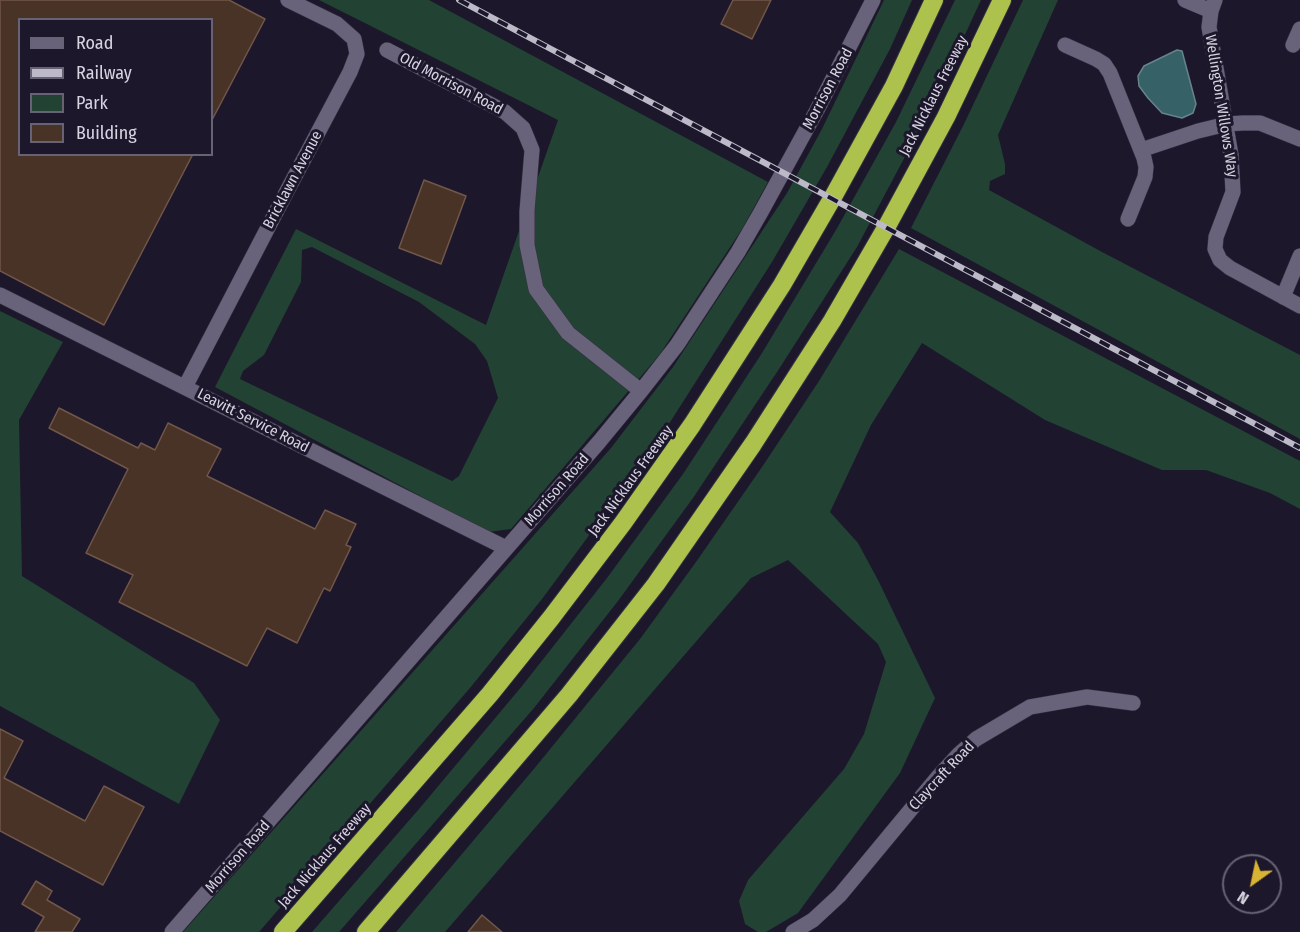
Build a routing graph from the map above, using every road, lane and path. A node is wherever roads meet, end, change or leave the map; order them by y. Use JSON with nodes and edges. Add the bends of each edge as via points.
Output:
{"nodes":[{"id":1,"x":288,"y":0,"type":"edge"},
{"id":2,"x":873,"y":0,"type":"edge"},
{"id":3,"x":934,"y":0,"type":"edge"},
{"id":4,"x":1002,"y":0,"type":"edge"},
{"id":5,"x":1185,"y":0,"type":"edge"},
{"id":6,"x":1213,"y":5,"type":"edge"},
{"id":7,"x":1300,"y":30,"type":"edge"},
{"id":8,"x":1065,"y":45,"type":"dead end"},
{"id":9,"x":1293,"y":45,"type":"dead end"},
{"id":10,"x":387,"y":50,"type":"dead end"},
{"id":11,"x":1227,"y":124,"type":"junction"},
{"id":12,"x":1300,"y":139,"type":"edge"},
{"id":13,"x":1141,"y":150,"type":"junction"},
{"id":14,"x":1128,"y":219,"type":"dead end"},
{"id":15,"x":1300,"y":256,"type":"edge"},
{"id":16,"x":0,"y":296,"type":"edge"},
{"id":17,"x":1283,"y":297,"type":"junction"},
{"id":18,"x":1300,"y":306,"type":"edge"},
{"id":19,"x":185,"y":387,"type":"junction"},
{"id":20,"x":641,"y":391,"type":"junction"},
{"id":21,"x":506,"y":548,"type":"junction"},
{"id":22,"x":1133,"y":703,"type":"dead end"},
{"id":23,"x":172,"y":932,"type":"edge"},
{"id":24,"x":283,"y":932,"type":"edge"},
{"id":25,"x":366,"y":932,"type":"edge"},
{"id":26,"x":793,"y":932,"type":"edge"}],
"edges":[{"from":1,"to":19,"type":"street","name":"Bricklawn Avenue","via":[[337,24],[354,39],[357,54]]},
{"from":2,"to":20,"type":"street","name":"Morrison Road","via":[[818,110],[738,252],[677,345]]},
{"from":3,"to":24,"type":"highway","name":"Jack Nicklaus Freeway","via":[[894,86],[782,285],[685,435],[597,558],[490,694]]},
{"from":4,"to":25,"type":"highway","name":"Jack Nicklaus Freeway","via":[[946,117],[887,226],[753,444],[656,584],[569,695]]},
{"from":5,"to":6,"type":"street"},
{"from":6,"to":11,"type":"street","name":"Wellington Willows Way","via":[[1209,27]]},
{"from":7,"to":9,"type":"street"},
{"from":8,"to":13,"type":"street","via":[[1104,64]]},
{"from":10,"to":20,"type":"street","name":"Old Morrison Road","via":[[505,112],[523,128],[532,150],[527,245],[536,289],[567,333]]},
{"from":11,"to":12,"type":"street","via":[[1260,123]]},
{"from":11,"to":13,"type":"street"},
{"from":11,"to":17,"type":"street","name":"Wellington Willows Way","via":[[1233,192],[1215,249],[1220,261]]},
{"from":13,"to":14,"type":"street","via":[[1145,177]]},
{"from":15,"to":17,"type":"street"},
{"from":16,"to":19,"type":"street","name":"Leavitt Service Road"},
{"from":17,"to":18,"type":"street","name":"Wellington Willows Way"},
{"from":19,"to":21,"type":"street","name":"Leavitt Service Road"},
{"from":20,"to":21,"type":"street","name":"Morrison Road"},
{"from":21,"to":23,"type":"street","name":"Morrison Road"},
{"from":22,"to":26,"type":"street","name":"Claycraft Road","via":[[1087,697],[1030,707],[976,739],[937,778],[840,895]]}]}
